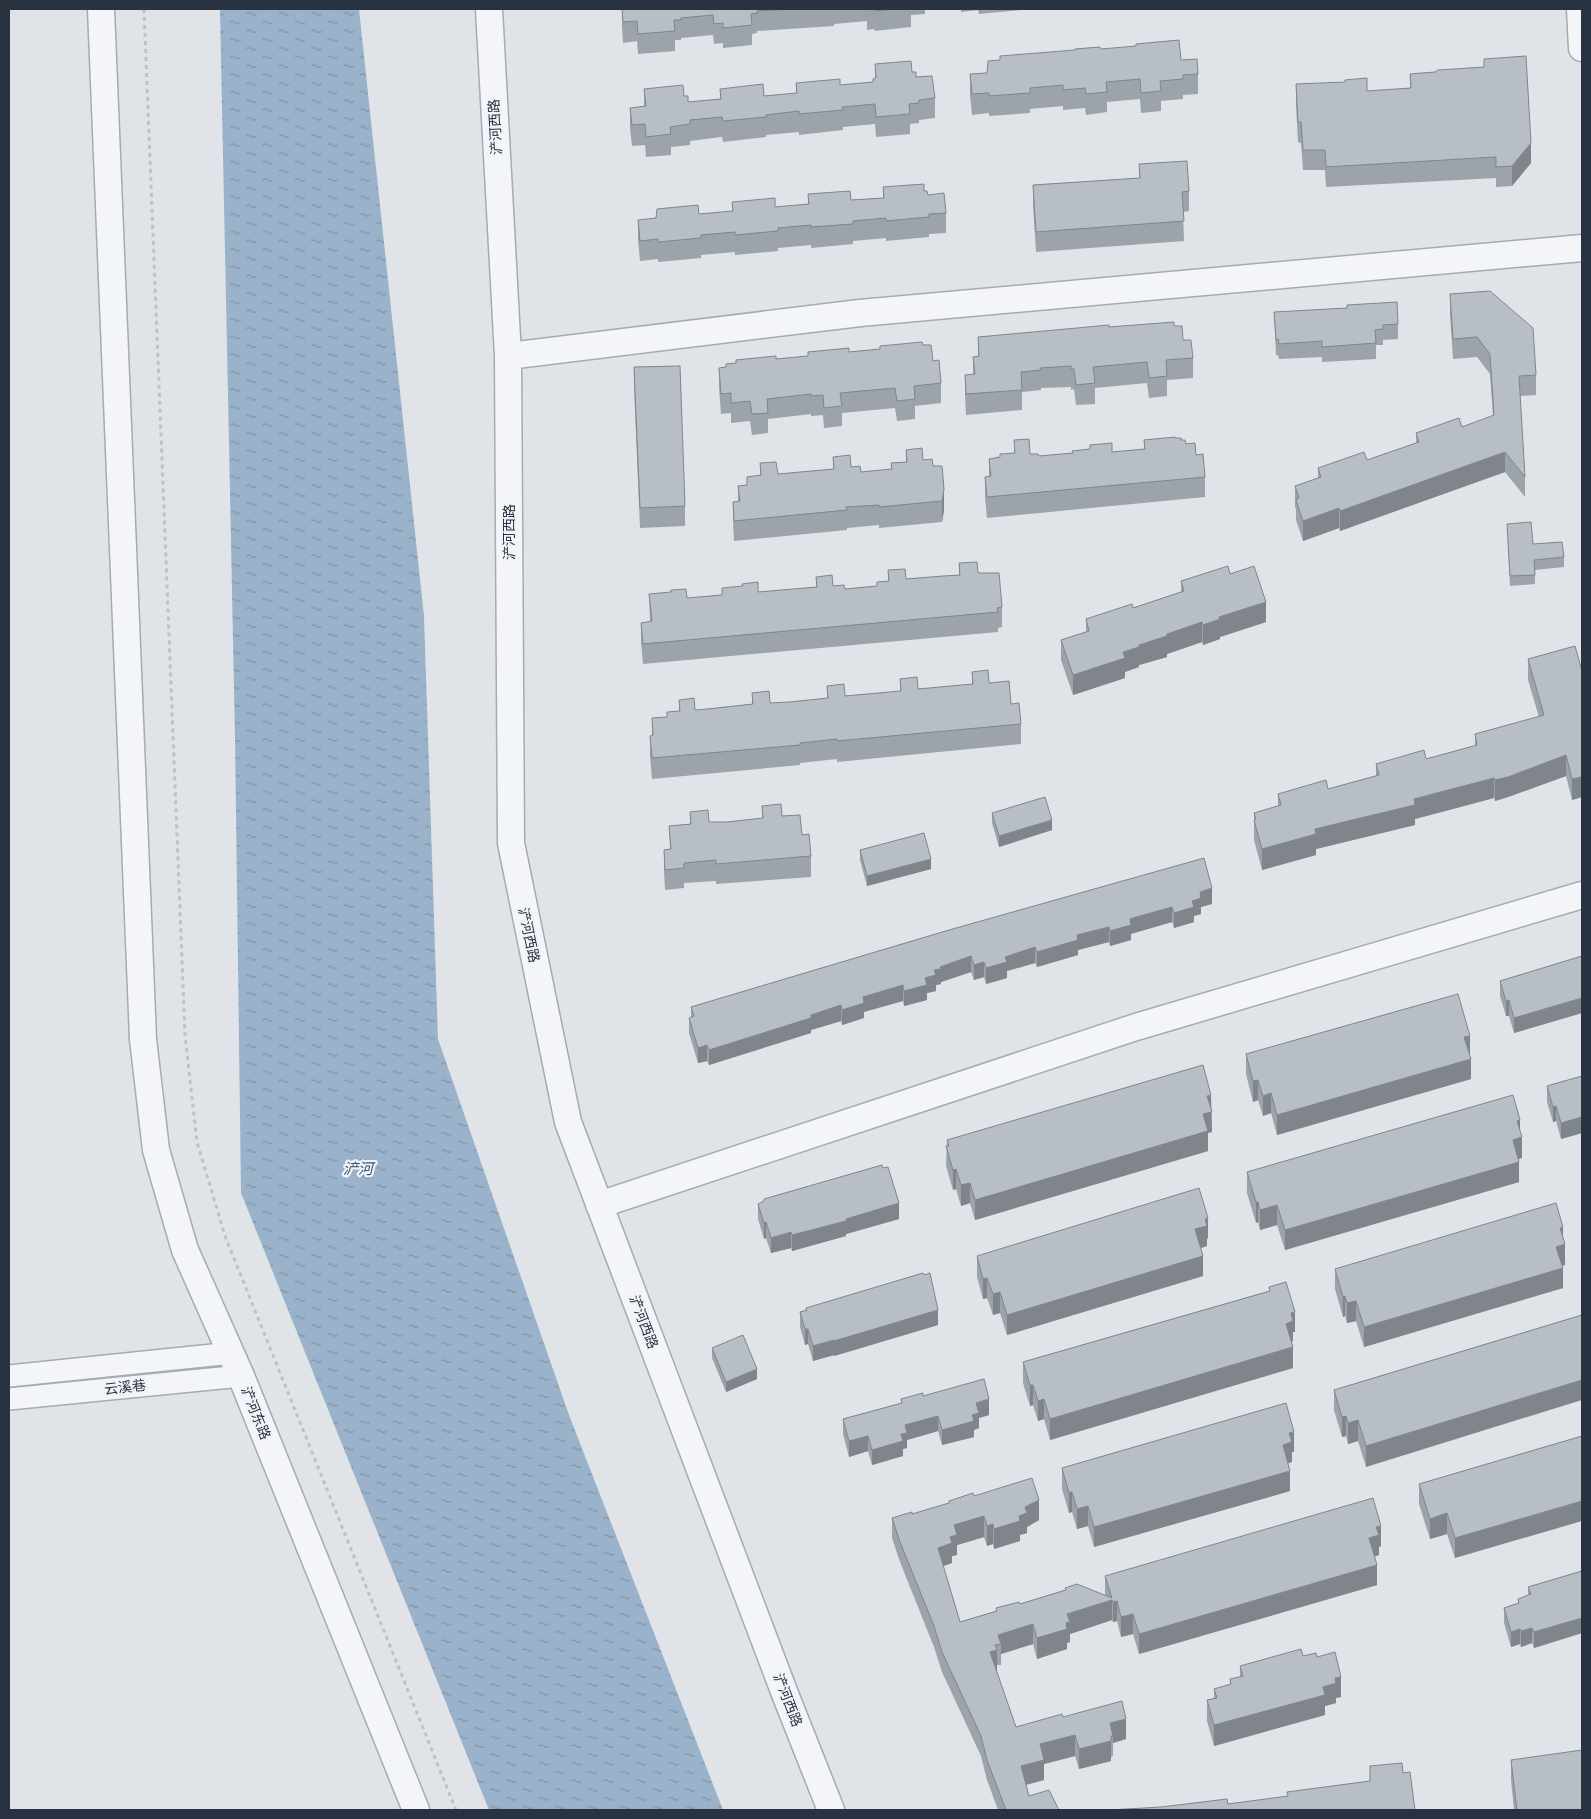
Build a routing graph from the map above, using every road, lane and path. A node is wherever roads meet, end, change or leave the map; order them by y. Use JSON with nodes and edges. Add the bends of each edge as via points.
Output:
{"nodes":[{"id":1,"x":101,"y":9,"type":"edge"},
{"id":2,"x":144,"y":9,"type":"edge"},
{"id":3,"x":488,"y":9,"type":"edge"},
{"id":4,"x":1580,"y":9,"type":"edge"},
{"id":5,"x":1582,"y":48,"type":"edge"},
{"id":6,"x":1582,"y":248,"type":"edge"},
{"id":7,"x":508,"y":356,"type":"junction"},
{"id":8,"x":1582,"y":895,"type":"edge"},
{"id":9,"x":599,"y":1205,"type":"junction"},
{"id":10,"x":236,"y":1365,"type":"junction"},
{"id":11,"x":9,"y":1376,"type":"edge"},
{"id":12,"x":9,"y":1399,"type":"edge"},
{"id":13,"x":416,"y":1810,"type":"edge"},
{"id":14,"x":435,"y":1810,"type":"edge"},
{"id":15,"x":456,"y":1810,"type":"edge"},
{"id":16,"x":831,"y":1810,"type":"edge"}],
"edges":[{"from":1,"to":10,"type":"street","via":[[143,1039],[156,1150],[185,1250]]},
{"from":2,"to":15,"type":"path","via":[[185,1035],[198,1142],[225,1236]]},
{"from":3,"to":7,"type":"street","name":"浐河西路"},
{"from":4,"to":5,"type":"street"},
{"from":6,"to":7,"type":"street","via":[[860,313]]},
{"from":7,"to":9,"type":"street","name":"浐河西路","via":[[510,843],[568,1122]]},
{"from":8,"to":9,"type":"street","via":[[1136,1027]]},
{"from":9,"to":16,"type":"street","name":"浐河西路"},
{"from":10,"to":11,"type":"street","name":"云溪巷"},
{"from":10,"to":12,"type":"street","name":"云溪巷"},
{"from":10,"to":13,"type":"street","name":"浐河东路"},
{"from":10,"to":14,"type":"street","name":"浐河东路","via":[[266,1403]]}]}
